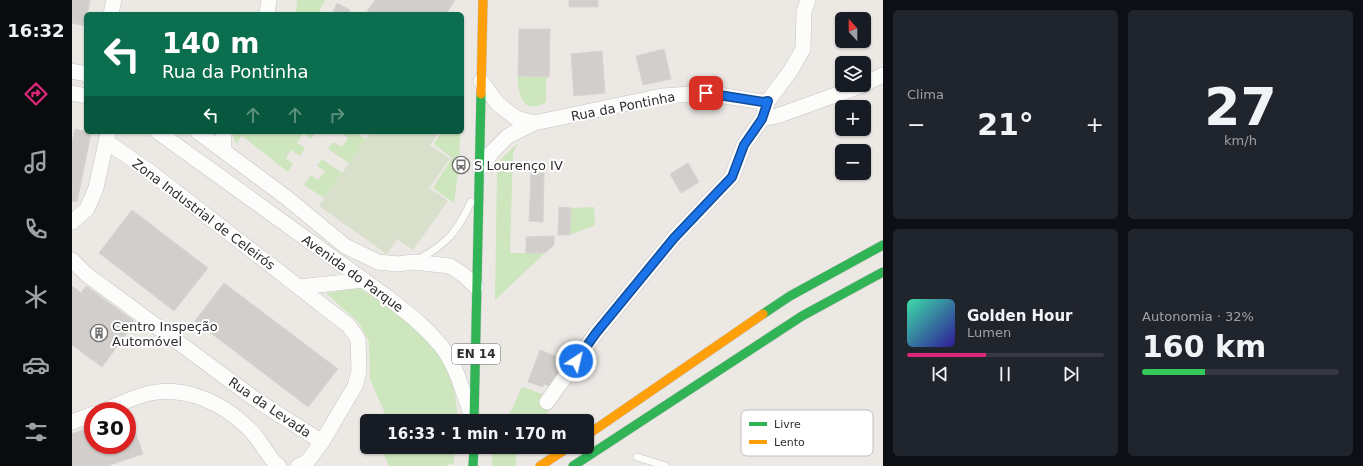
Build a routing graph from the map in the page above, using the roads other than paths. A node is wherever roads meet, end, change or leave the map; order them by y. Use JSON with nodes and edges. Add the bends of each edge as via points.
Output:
{"nodes":[{"id":1,"x":114,"y":0,"type":"edge"},
{"id":2,"x":269,"y":0,"type":"edge"},
{"id":3,"x":483,"y":0,"type":"edge"},
{"id":4,"x":808,"y":0,"type":"edge"},
{"id":5,"x":111,"y":12,"type":"edge"},
{"id":6,"x":267,"y":12,"type":"edge"},
{"id":7,"x":72,"y":71,"type":"edge"},
{"id":8,"x":84,"y":74,"type":"edge"},
{"id":9,"x":883,"y":75,"type":"edge"},
{"id":10,"x":480,"y":81,"type":"junction"},
{"id":11,"x":871,"y":81,"type":"edge"},
{"id":12,"x":844,"y":92,"type":"edge"},
{"id":13,"x":72,"y":93,"type":"edge"},
{"id":14,"x":84,"y":96,"type":"edge"},
{"id":15,"x":768,"y":101,"type":"junction"},
{"id":16,"x":762,"y":119,"type":"junction"},
{"id":17,"x":534,"y":122,"type":"junction"},
{"id":18,"x":161,"y":134,"type":"edge"},
{"id":19,"x":223,"y":134,"type":"edge"},
{"id":20,"x":203,"y":135,"type":"edge"},
{"id":21,"x":108,"y":137,"type":"edge"},
{"id":22,"x":224,"y":151,"type":"junction"},
{"id":23,"x":193,"y":158,"type":"junction"},
{"id":24,"x":480,"y":168,"type":"junction"},
{"id":25,"x":478,"y":187,"type":"junction"},
{"id":26,"x":72,"y":222,"type":"edge"},
{"id":27,"x":883,"y":245,"type":"edge"},
{"id":28,"x":72,"y":260,"type":"edge"},
{"id":29,"x":414,"y":262,"type":"junction"},
{"id":30,"x":883,"y":272,"type":"edge"},
{"id":31,"x":364,"y":280,"type":"junction"},
{"id":32,"x":299,"y":287,"type":"junction"},
{"id":33,"x":476,"y":287,"type":"junction"},
{"id":34,"x":126,"y":402,"type":"edge"},
{"id":35,"x":547,"y":402,"type":"dead end"},
{"id":36,"x":471,"y":414,"type":"edge"},
{"id":37,"x":474,"y":414,"type":"edge"},
{"id":38,"x":84,"y":417,"type":"edge"},
{"id":39,"x":72,"y":422,"type":"edge"},
{"id":40,"x":594,"y":430,"type":"edge"},
{"id":41,"x":322,"y":442,"type":"junction"},
{"id":42,"x":474,"y":454,"type":"edge"},
{"id":43,"x":558,"y":454,"type":"edge"},
{"id":44,"x":637,"y":457,"type":"dead end"},
{"id":45,"x":278,"y":466,"type":"edge"},
{"id":46,"x":298,"y":466,"type":"edge"},
{"id":47,"x":473,"y":466,"type":"edge"},
{"id":48,"x":540,"y":466,"type":"edge"},
{"id":49,"x":573,"y":466,"type":"edge"},
{"id":50,"x":666,"y":466,"type":"edge"}],
"edges":[{"from":1,"to":5,"type":"street"},
{"from":2,"to":6,"type":"street"},
{"from":3,"to":10,"type":"main road","number":"EN 14"},
{"from":4,"to":15,"type":"street","via":[[804,12],[803,48],[791,70]]},
{"from":7,"to":8,"type":"street"},
{"from":9,"to":11,"type":"street"},
{"from":10,"to":17,"type":"street","name":"Rua da Pontinha","via":[[498,104],[516,118]]},
{"from":10,"to":24,"type":"main road","number":"EN 14"},
{"from":12,"to":16,"type":"street"},
{"from":13,"to":14,"type":"street"},
{"from":15,"to":16,"type":"street"},
{"from":15,"to":17,"type":"street","name":"Rua da Pontinha","via":[[706,93],[662,96]]},
{"from":16,"to":35,"type":"street","via":[[744,145],[732,177],[674,238],[596,333]]},
{"from":17,"to":24,"type":"street","name":"Rua da Pontinha","via":[[508,136]]},
{"from":18,"to":23,"type":"street","name":"Avenida do Parque"},
{"from":19,"to":22,"type":"street"},
{"from":20,"to":22,"type":"street","name":"Avenida do Parque"},
{"from":20,"to":23,"type":"street","name":"Avenida do Parque"},
{"from":21,"to":26,"type":"street","via":[[93,195],[86,209]]},
{"from":21,"to":32,"type":"street","name":"Zona Industrial de Celeirós"},
{"from":22,"to":29,"type":"street","name":"Avenida do Parque","via":[[345,246],[378,262]]},
{"from":23,"to":31,"type":"street","name":"Avenida do Parque"},
{"from":24,"to":25,"type":"main road","number":"EN 14"},
{"from":25,"to":29,"type":"lane","name":"Avenida do Parque","via":[[462,221],[450,236],[437,249]]},
{"from":25,"to":33,"type":"main road","number":"EN 14"},
{"from":27,"to":40,"type":"main road","via":[[790,296]]},
{"from":28,"to":41,"type":"street","name":"Rua da Levada","via":[[86,274],[256,398]]},
{"from":29,"to":33,"type":"street","name":"Avenida do Parque","via":[[450,266]]},
{"from":30,"to":49,"type":"main road","via":[[802,316]]},
{"from":31,"to":32,"type":"street"},
{"from":31,"to":36,"type":"street","name":"Avenida do Parque","via":[[419,322],[442,346],[452,364]]},
{"from":32,"to":41,"type":"street","name":"Rua da Levada","via":[[349,326],[358,339],[359,371],[355,386]]},
{"from":33,"to":37,"type":"main road","number":"EN 14"},
{"from":34,"to":45,"type":"street","via":[[150,393],[169,391],[210,401],[249,428]]},
{"from":38,"to":39,"type":"street"},
{"from":41,"to":46,"type":"street","via":[[307,462]]},
{"from":42,"to":47,"type":"main road"},
{"from":43,"to":48,"type":"main road"},
{"from":44,"to":50,"type":"lane"}]}
